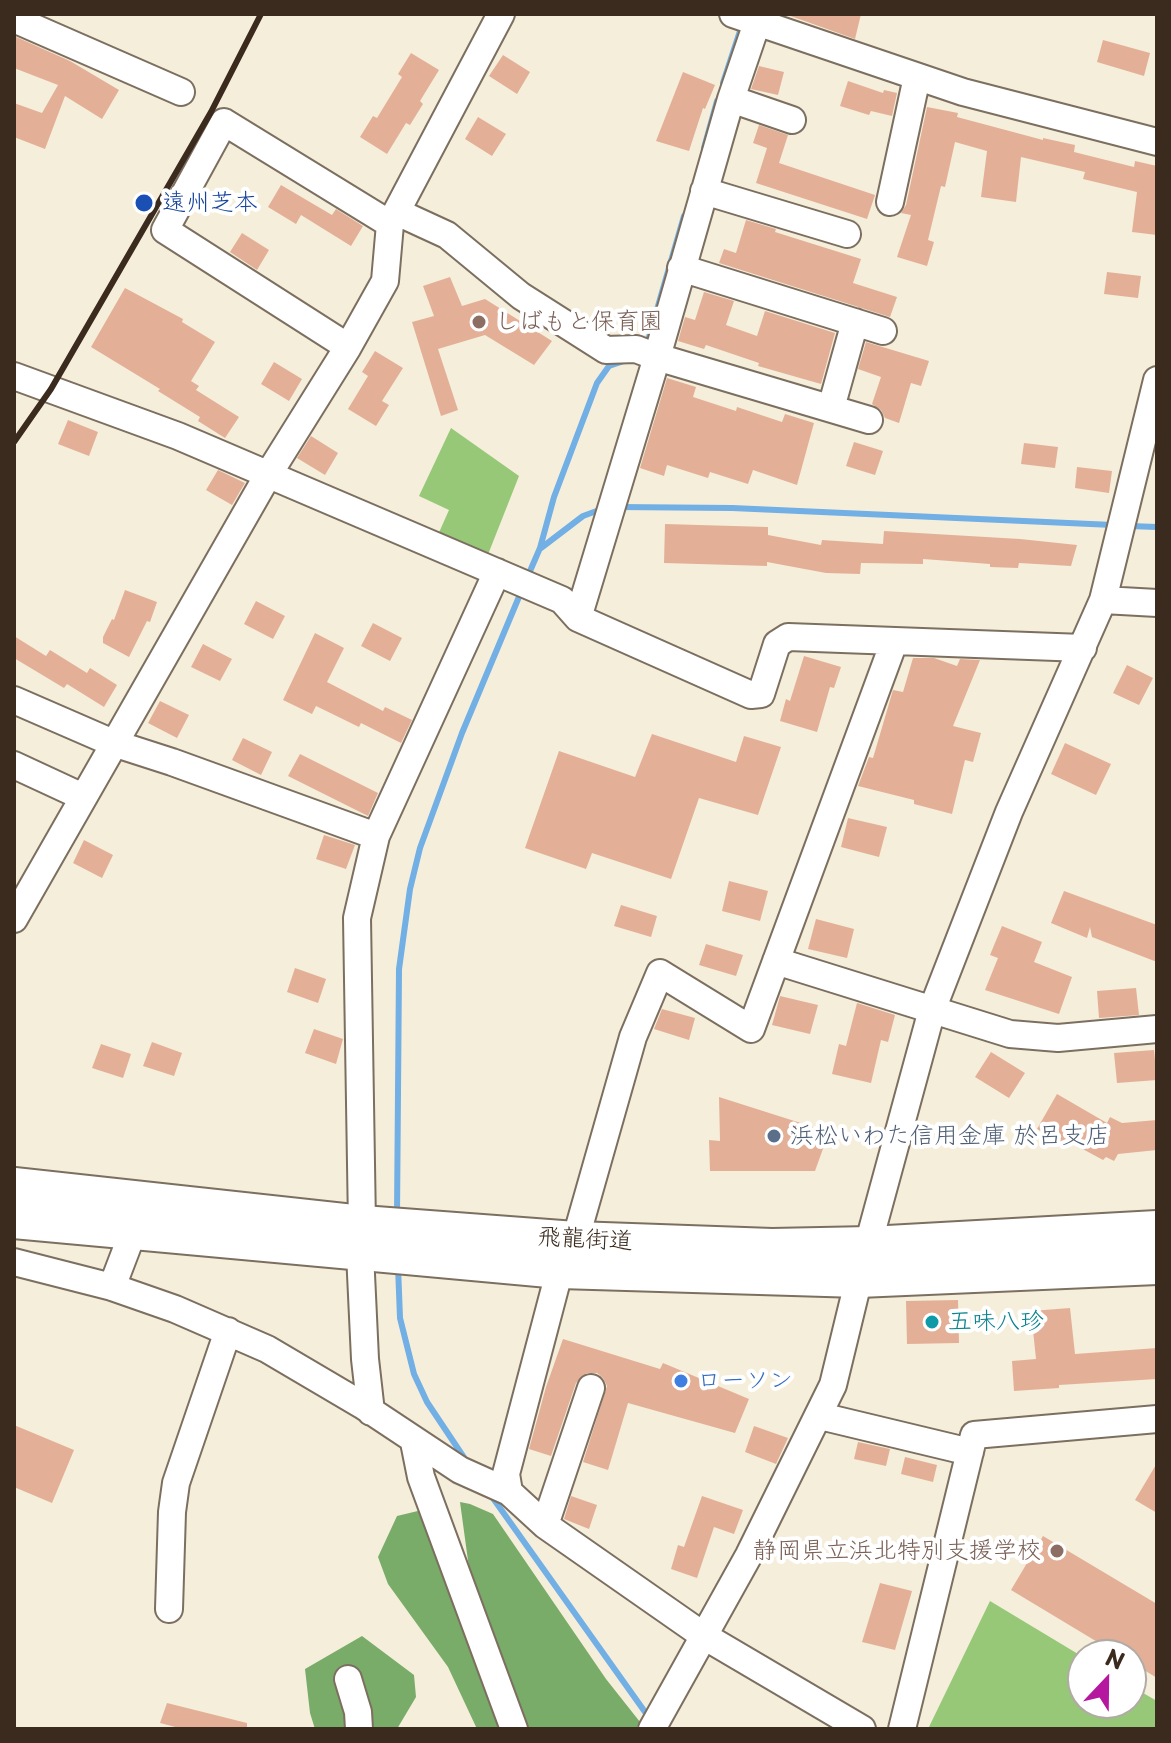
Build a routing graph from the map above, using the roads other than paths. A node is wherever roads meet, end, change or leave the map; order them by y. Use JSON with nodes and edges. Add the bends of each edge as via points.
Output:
{"nodes":[{"id":1,"x":501,"y":14,"type":"edge"},
{"id":2,"x":747,"y":17,"type":"edge"},
{"id":3,"x":14,"y":19,"type":"edge"},
{"id":4,"x":917,"y":77,"type":"junction"},
{"id":5,"x":181,"y":92,"type":"dead end"},
{"id":6,"x":731,"y":99,"type":"junction"},
{"id":7,"x":792,"y":120,"type":"dead end"},
{"id":8,"x":1157,"y":142,"type":"edge"},
{"id":9,"x":704,"y":191,"type":"junction"},
{"id":10,"x":890,"y":202,"type":"dead end"},
{"id":11,"x":394,"y":218,"type":"junction"},
{"id":12,"x":847,"y":234,"type":"dead end"},
{"id":13,"x":681,"y":268,"type":"junction"},
{"id":14,"x":855,"y":322,"type":"junction"},
{"id":15,"x":883,"y":331,"type":"dead end"},
{"id":16,"x":348,"y":347,"type":"junction"},
{"id":17,"x":649,"y":354,"type":"junction"},
{"id":18,"x":14,"y":376,"type":"edge"},
{"id":19,"x":1157,"y":380,"type":"edge"},
{"id":20,"x":831,"y":408,"type":"junction"},
{"id":21,"x":869,"y":420,"type":"dead end"},
{"id":22,"x":268,"y":475,"type":"junction"},
{"id":23,"x":501,"y":574,"type":"junction"},
{"id":24,"x":1103,"y":600,"type":"junction"},
{"id":25,"x":1157,"y":603,"type":"edge"},
{"id":26,"x":578,"y":618,"type":"junction"},
{"id":27,"x":894,"y":642,"type":"junction"},
{"id":28,"x":1083,"y":648,"type":"junction"},
{"id":29,"x":14,"y":700,"type":"edge"},
{"id":30,"x":113,"y":743,"type":"junction"},
{"id":31,"x":14,"y":765,"type":"edge"},
{"id":32,"x":83,"y":797,"type":"junction"},
{"id":33,"x":376,"y":836,"type":"junction"},
{"id":34,"x":14,"y":919,"type":"edge"},
{"id":35,"x":776,"y":961,"type":"junction"},
{"id":36,"x":932,"y":1010,"type":"junction"},
{"id":37,"x":1157,"y":1029,"type":"edge"},
{"id":38,"x":14,"y":1187,"type":"edge"},
{"id":39,"x":14,"y":1219,"type":"edge"},
{"id":40,"x":1157,"y":1230,"type":"edge"},
{"id":41,"x":133,"y":1232,"type":"junction"},
{"id":42,"x":385,"y":1240,"type":"junction"},
{"id":43,"x":567,"y":1255,"type":"junction"},
{"id":44,"x":14,"y":1262,"type":"edge"},
{"id":45,"x":864,"y":1262,"type":"junction"},
{"id":46,"x":1157,"y":1265,"type":"edge"},
{"id":47,"x":112,"y":1287,"type":"junction"},
{"id":48,"x":228,"y":1331,"type":"junction"},
{"id":49,"x":591,"y":1388,"type":"dead end"},
{"id":50,"x":371,"y":1412,"type":"junction"},
{"id":51,"x":820,"y":1416,"type":"junction"},
{"id":52,"x":1157,"y":1419,"type":"edge"},
{"id":53,"x":414,"y":1442,"type":"junction"},
{"id":54,"x":970,"y":1452,"type":"junction"},
{"id":55,"x":505,"y":1491,"type":"junction"},
{"id":56,"x":545,"y":1525,"type":"junction"},
{"id":57,"x":169,"y":1609,"type":"dead end"},
{"id":58,"x":704,"y":1636,"type":"junction"},
{"id":59,"x":348,"y":1679,"type":"dead end"},
{"id":60,"x":656,"y":1722,"type":"edge"},
{"id":61,"x":359,"y":1729,"type":"edge"},
{"id":62,"x":514,"y":1729,"type":"edge"},
{"id":63,"x":862,"y":1729,"type":"edge"},
{"id":64,"x":902,"y":1729,"type":"edge"}],
"edges":[{"from":1,"to":11,"type":"street"},
{"from":2,"to":4,"type":"street"},
{"from":2,"to":6,"type":"street"},
{"from":3,"to":5,"type":"street"},
{"from":4,"to":8,"type":"street"},
{"from":4,"to":10,"type":"street"},
{"from":6,"to":7,"type":"street"},
{"from":6,"to":9,"type":"street"},
{"from":9,"to":12,"type":"street"},
{"from":9,"to":13,"type":"street"},
{"from":11,"to":16,"type":"street","via":[[385,281]]},
{"from":11,"to":16,"type":"street","via":[[224,122],[165,230]]},
{"from":11,"to":17,"type":"street","via":[[447,235],[521,296],[602,348]]},
{"from":13,"to":14,"type":"street"},
{"from":13,"to":17,"type":"street"},
{"from":14,"to":15,"type":"street"},
{"from":14,"to":20,"type":"street"},
{"from":16,"to":22,"type":"street"},
{"from":17,"to":20,"type":"street"},
{"from":17,"to":26,"type":"street","via":[[608,522]]},
{"from":18,"to":22,"type":"street"},
{"from":19,"to":24,"type":"street"},
{"from":20,"to":21,"type":"street"},
{"from":22,"to":23,"type":"street"},
{"from":22,"to":30,"type":"street"},
{"from":23,"to":26,"type":"street","via":[[562,600]]},
{"from":23,"to":33,"type":"street"},
{"from":24,"to":25,"type":"street"},
{"from":24,"to":28,"type":"street"},
{"from":26,"to":27,"type":"street","via":[[757,696],[782,639]]},
{"from":27,"to":28,"type":"street"},
{"from":27,"to":35,"type":"street"},
{"from":28,"to":36,"type":"street","via":[[1009,812]]},
{"from":29,"to":30,"type":"street"},
{"from":30,"to":32,"type":"street"},
{"from":30,"to":33,"type":"street"},
{"from":31,"to":32,"type":"street"},
{"from":32,"to":34,"type":"street"},
{"from":33,"to":42,"type":"street","via":[[357,918]]},
{"from":35,"to":36,"type":"street"},
{"from":35,"to":43,"type":"street","via":[[751,1029],[660,973],[633,1037]]},
{"from":36,"to":37,"type":"street","via":[[1010,1034],[1046,1037]]},
{"from":36,"to":45,"type":"street"},
{"from":38,"to":42,"type":"highway","name":"飛龍街道"},
{"from":39,"to":41,"type":"highway","name":"飛龍街道"},
{"from":40,"to":45,"type":"highway","name":"飛龍街道"},
{"from":41,"to":42,"type":"highway","name":"飛龍街道"},
{"from":41,"to":47,"type":"street"},
{"from":42,"to":43,"type":"highway","name":"飛龍街道"},
{"from":42,"to":50,"type":"street","via":[[365,1359]]},
{"from":43,"to":45,"type":"highway","name":"飛龍街道"},
{"from":43,"to":55,"type":"street"},
{"from":44,"to":47,"type":"street"},
{"from":45,"to":46,"type":"highway","name":"飛龍街道"},
{"from":45,"to":51,"type":"street","via":[[842,1355]]},
{"from":47,"to":48,"type":"street"},
{"from":48,"to":50,"type":"street","via":[[279,1355]]},
{"from":48,"to":57,"type":"street","via":[[176,1483]]},
{"from":49,"to":56,"type":"street"},
{"from":50,"to":53,"type":"street"},
{"from":51,"to":54,"type":"street"},
{"from":51,"to":58,"type":"street"},
{"from":52,"to":54,"type":"street","via":[[974,1435]]},
{"from":53,"to":55,"type":"street"},
{"from":53,"to":62,"type":"street","via":[[421,1477]]},
{"from":54,"to":64,"type":"street"},
{"from":55,"to":56,"type":"street"},
{"from":56,"to":58,"type":"street"},
{"from":58,"to":60,"type":"street"},
{"from":58,"to":63,"type":"street"},
{"from":59,"to":61,"type":"street"}]}
